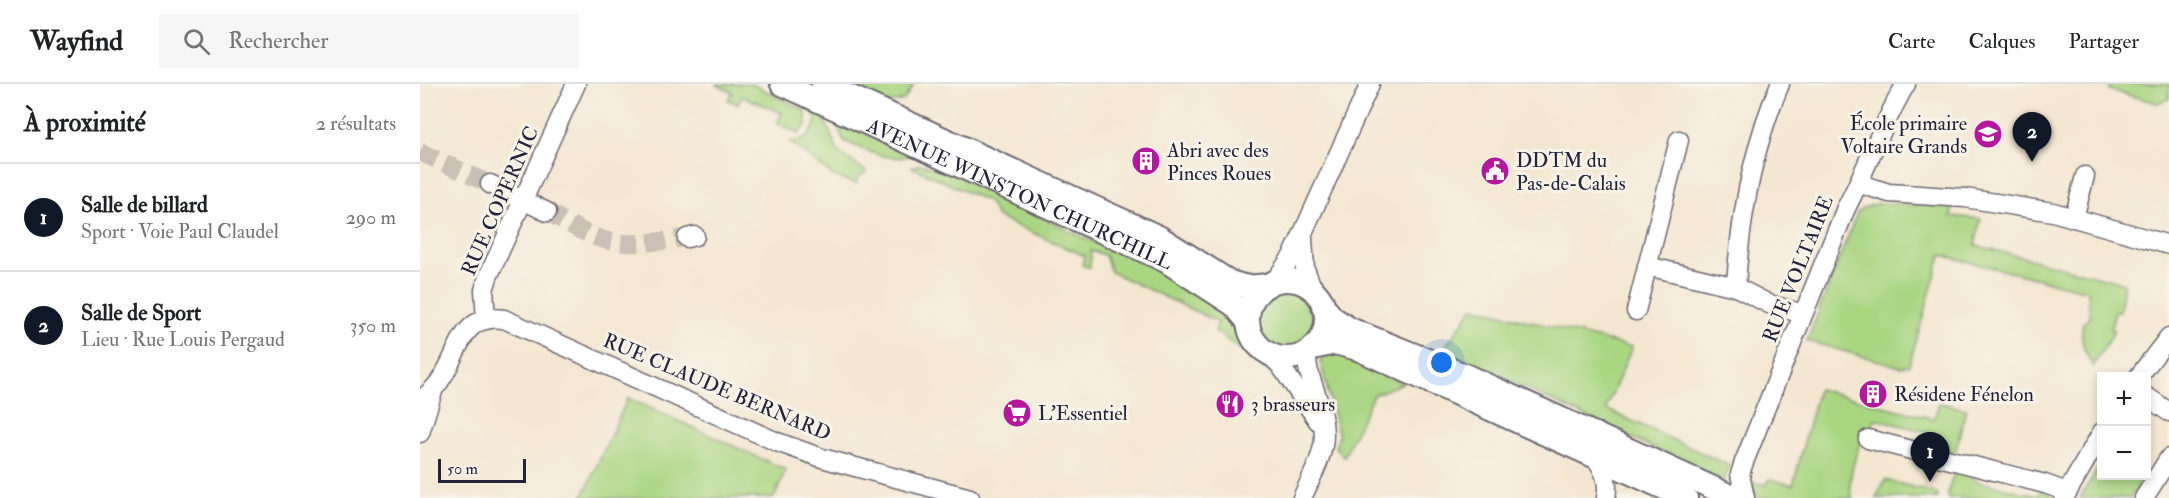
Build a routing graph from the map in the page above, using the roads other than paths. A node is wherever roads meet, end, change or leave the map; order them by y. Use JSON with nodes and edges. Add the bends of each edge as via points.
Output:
{"nodes":[{"id":1,"x":576,"y":84,"type":"edge"},
{"id":2,"x":782,"y":84,"type":"edge"},
{"id":3,"x":824,"y":84,"type":"edge"},
{"id":4,"x":1370,"y":84,"type":"edge"},
{"id":5,"x":1780,"y":84,"type":"edge"},
{"id":6,"x":1905,"y":84,"type":"edge"},
{"id":7,"x":1679,"y":140,"type":"dead end"},
{"id":8,"x":2085,"y":176,"type":"dead end"},
{"id":9,"x":490,"y":184,"type":"tunnel mouth"},
{"id":10,"x":1860,"y":184,"type":"junction"},
{"id":11,"x":524,"y":198,"type":"junction"},
{"id":12,"x":547,"y":212,"type":"tunnel mouth"},
{"id":13,"x":2074,"y":218,"type":"junction"},
{"id":14,"x":1304,"y":233,"type":"junction"},
{"id":15,"x":2169,"y":245,"type":"edge"},
{"id":16,"x":1647,"y":266,"type":"junction"},
{"id":17,"x":1271,"y":284,"type":"junction"},
{"id":18,"x":1736,"y":287,"type":"junction"},
{"id":19,"x":1319,"y":299,"type":"junction"},
{"id":20,"x":1636,"y":311,"type":"dead end"},
{"id":21,"x":1803,"y":314,"type":"junction"},
{"id":22,"x":486,"y":320,"type":"junction"},
{"id":23,"x":1248,"y":322,"type":"junction"},
{"id":24,"x":2169,"y":337,"type":"edge"},
{"id":25,"x":1310,"y":350,"type":"junction"},
{"id":26,"x":1265,"y":351,"type":"junction"},
{"id":27,"x":2142,"y":372,"type":"edge"},
{"id":28,"x":426,"y":396,"type":"edge"},
{"id":29,"x":2151,"y":399,"type":"edge"},
{"id":30,"x":2169,"y":412,"type":"edge"},
{"id":31,"x":421,"y":425,"type":"edge"},
{"id":32,"x":1323,"y":429,"type":"junction"},
{"id":33,"x":1868,"y":439,"type":"dead end"},
{"id":34,"x":2097,"y":441,"type":"edge"},
{"id":35,"x":2169,"y":458,"type":"edge"},
{"id":36,"x":1597,"y":460,"type":"junction"},
{"id":37,"x":1740,"y":474,"type":"junction"},
{"id":38,"x":1637,"y":477,"type":"junction"},
{"id":39,"x":1729,"y":495,"type":"edge"},
{"id":40,"x":2066,"y":495,"type":"edge"},
{"id":41,"x":970,"y":498,"type":"edge"},
{"id":42,"x":1302,"y":498,"type":"edge"},
{"id":43,"x":1606,"y":498,"type":"edge"},
{"id":44,"x":1686,"y":498,"type":"edge"},
{"id":45,"x":1745,"y":498,"type":"edge"},
{"id":46,"x":2144,"y":498,"type":"edge"}],
"edges":[{"from":1,"to":11,"type":"street","name":"RUE COPERNIC"},
{"from":2,"to":23,"type":"main road","name":"AVENUE WINSTON CHURCHILL","via":[[1166,261],[1234,305]]},
{"from":3,"to":17,"type":"main road","name":"AVENUE WINSTON CHURCHILL","via":[[1159,237],[1230,282],[1247,287]]},
{"from":4,"to":14,"type":"street"},
{"from":5,"to":18,"type":"street","via":[[1754,161],[1743,214]]},
{"from":6,"to":10,"type":"street","name":"RUE VOLTAIRE","via":[[1870,152]]},
{"from":7,"to":16,"type":"street"},
{"from":8,"to":13,"type":"street"},
{"from":9,"to":11,"type":"street"},
{"from":10,"to":13,"type":"street","via":[[1889,193],[1965,198]]},
{"from":10,"to":21,"type":"street","name":"RUE VOLTAIRE","via":[[1846,208]]},
{"from":11,"to":12,"type":"street"},
{"from":11,"to":22,"type":"street","name":"RUE COPERNIC","via":[[486,283]]},
{"from":13,"to":15,"type":"street"},
{"from":14,"to":17,"type":"street","via":[[1288,264]]},
{"from":14,"to":19,"type":"street","via":[[1304,261]]},
{"from":16,"to":18,"type":"street"},
{"from":16,"to":20,"type":"street"},
{"from":17,"to":19,"type":"main road","via":[[1293,281]]},
{"from":17,"to":23,"type":"main road","via":[[1251,303]]},
{"from":18,"to":21,"type":"street","via":[[1768,304]]},
{"from":19,"to":25,"type":"main road","via":[[1325,326]]},
{"from":19,"to":39,"type":"main road","via":[[1333,318],[1350,329],[1467,376]]},
{"from":21,"to":37,"type":"street","name":"RUE VOLTAIRE"},
{"from":22,"to":28,"type":"street","via":[[462,337],[444,375]]},
{"from":22,"to":41,"type":"street","name":"RUE CLAUDE BERNARD","via":[[510,321],[791,447]]},
{"from":23,"to":26,"type":"main road","via":[[1252,337]]},
{"from":24,"to":27,"type":"street"},
{"from":25,"to":26,"type":"main road","via":[[1289,358]]},
{"from":25,"to":32,"type":"street","via":[[1307,370]]},
{"from":25,"to":36,"type":"main road","via":[[1335,343],[1358,349]]},
{"from":26,"to":32,"type":"street","via":[[1280,365]]},
{"from":28,"to":31,"type":"street"},
{"from":29,"to":30,"type":"street"},
{"from":32,"to":42,"type":"street","via":[[1323,451]]},
{"from":33,"to":40,"type":"street","via":[[2045,484]]},
{"from":34,"to":40,"type":"street"},
{"from":35,"to":46,"type":"street"},
{"from":36,"to":38,"type":"main road"},
{"from":36,"to":43,"type":"street","via":[[1608,484]]},
{"from":37,"to":39,"type":"street","name":"RUE VOLTAIRE"},
{"from":37,"to":45,"type":"street"},
{"from":38,"to":43,"type":"street","via":[[1619,483]]},
{"from":38,"to":44,"type":"main road"}]}
